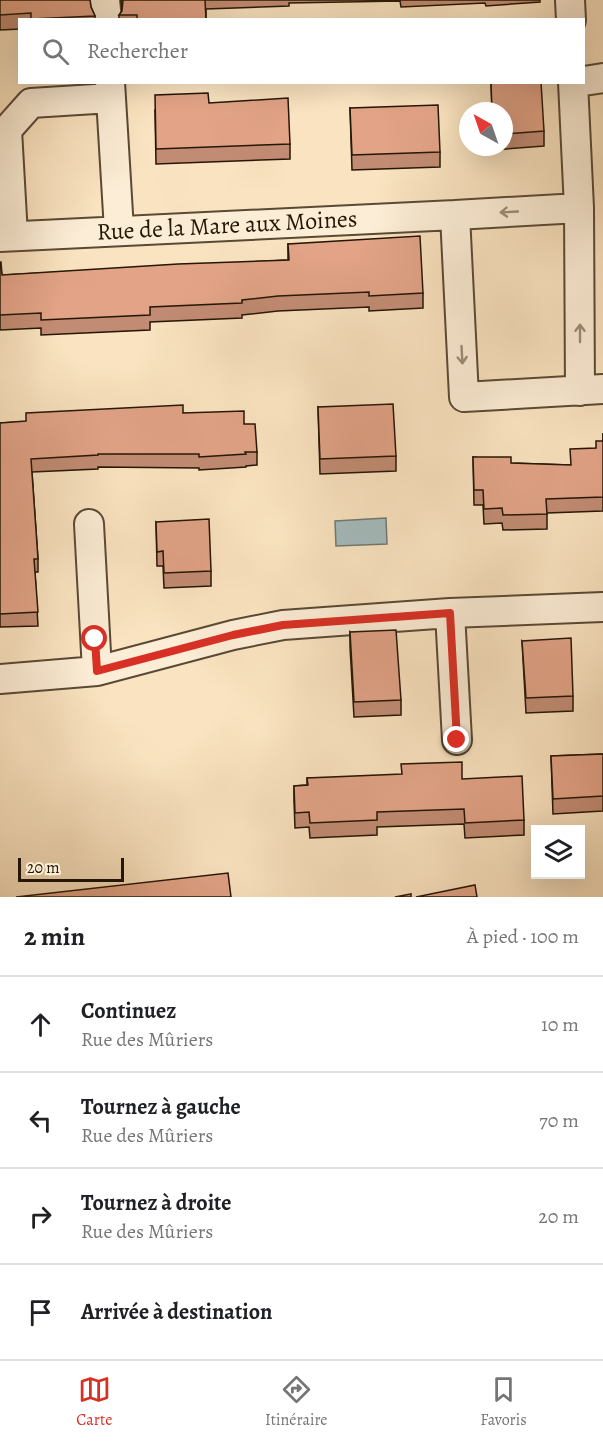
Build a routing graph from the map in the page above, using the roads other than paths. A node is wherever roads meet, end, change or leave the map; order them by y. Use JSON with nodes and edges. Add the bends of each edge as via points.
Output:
{"nodes":[{"id":1,"x":105,"y":0,"type":"edge"},
{"id":2,"x":570,"y":0,"type":"edge"},
{"id":3,"x":106,"y":18,"type":"edge"},
{"id":4,"x":571,"y":18,"type":"edge"},
{"id":5,"x":603,"y":78,"type":"edge"},
{"id":6,"x":585,"y":81,"type":"edge"},
{"id":7,"x":573,"y":84,"type":"edge"},
{"id":8,"x":111,"y":90,"type":"edge"},
{"id":9,"x":579,"y":208,"type":"junction"},
{"id":10,"x":455,"y":215,"type":"junction"},
{"id":11,"x":119,"y":230,"type":"junction"},
{"id":12,"x":6,"y":236,"type":"edge"},
{"id":13,"x":592,"y":390,"type":"edge"},
{"id":14,"x":89,"y":524,"type":"dead end"},
{"id":15,"x":603,"y":607,"type":"edge"},
{"id":16,"x":450,"y":613,"type":"junction"},
{"id":17,"x":97,"y":671,"type":"junction"},
{"id":18,"x":0,"y":679,"type":"edge"},
{"id":19,"x":457,"y":740,"type":"dead end"}],
"edges":[{"from":1,"to":3,"type":"street"},
{"from":2,"to":4,"type":"street"},
{"from":5,"to":6,"type":"street"},
{"from":7,"to":9,"type":"street"},
{"from":8,"to":11,"type":"street"},
{"from":8,"to":12,"type":"street","via":[[31,103],[7,130]]},
{"from":9,"to":10,"type":"street","name":"Rue de la Mare aux Moines","one_way":true},
{"from":13,"to":9,"type":"street","one_way":true},
{"from":10,"to":11,"type":"street","name":"Rue de la Mare aux Moines"},
{"from":10,"to":13,"type":"street","one_way":true,"via":[[464,397]]},
{"from":11,"to":12,"type":"street","name":"Rue de la Mare aux Moines"},
{"from":14,"to":17,"type":"street"},
{"from":15,"to":16,"type":"street"},
{"from":16,"to":17,"type":"street","via":[[283,625]]},
{"from":16,"to":19,"type":"street"},
{"from":17,"to":18,"type":"street"}]}
